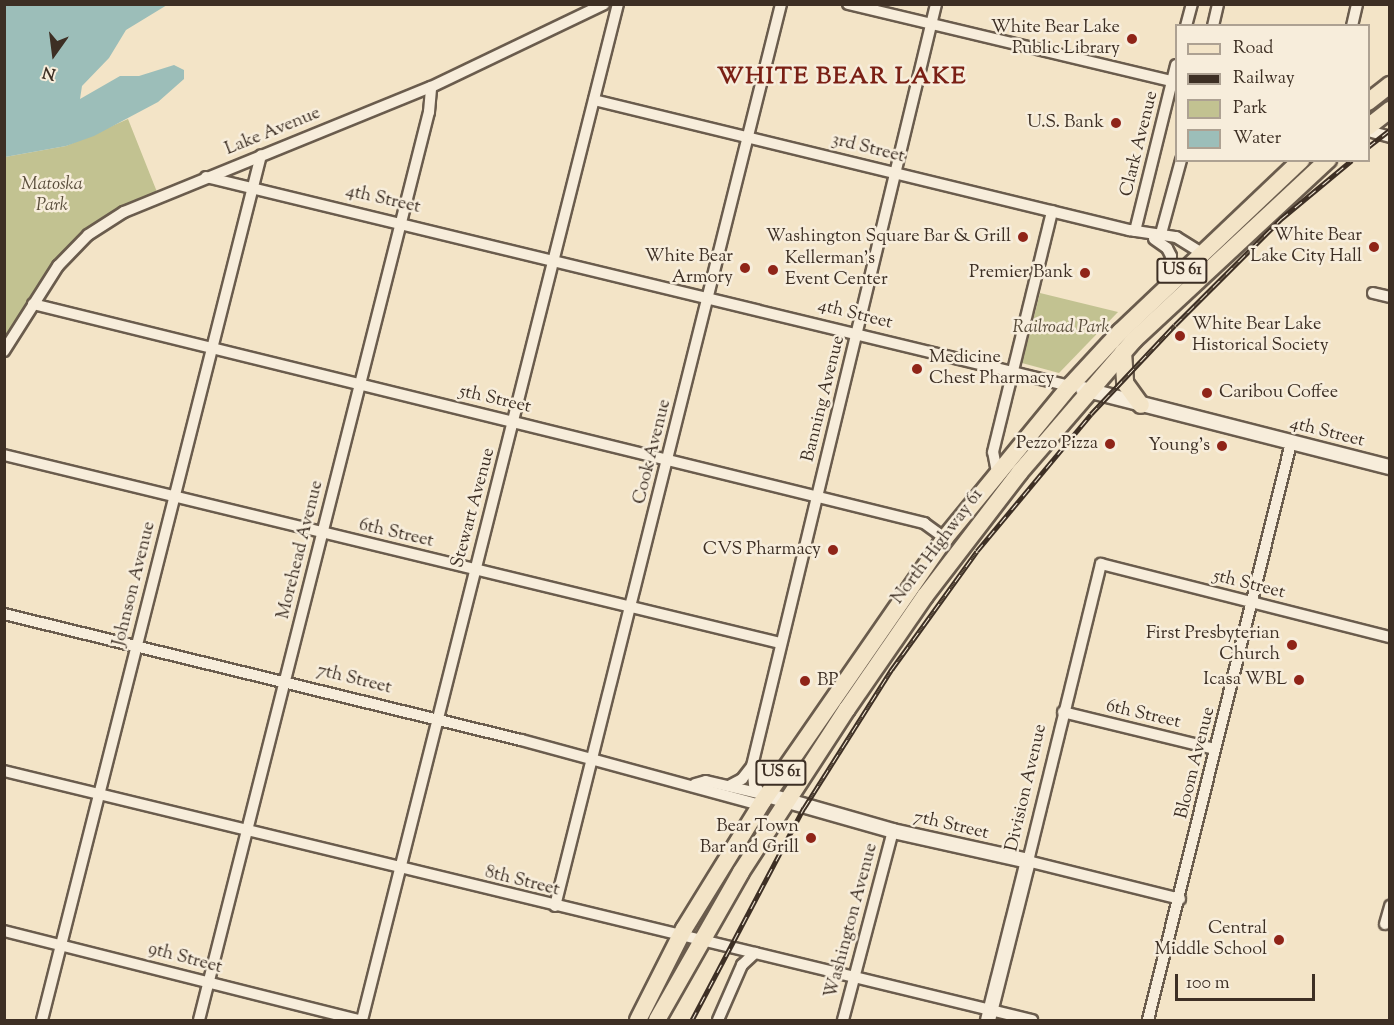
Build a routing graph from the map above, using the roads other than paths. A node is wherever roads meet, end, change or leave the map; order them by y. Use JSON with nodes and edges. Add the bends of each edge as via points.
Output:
{"nodes":[{"id":1,"x":604,"y":4,"type":"edge"},
{"id":2,"x":618,"y":4,"type":"edge"},
{"id":3,"x":781,"y":4,"type":"edge"},
{"id":4,"x":848,"y":4,"type":"edge"},
{"id":5,"x":936,"y":4,"type":"edge"},
{"id":6,"x":1191,"y":4,"type":"edge"},
{"id":7,"x":1218,"y":4,"type":"edge"},
{"id":8,"x":1357,"y":4,"type":"edge"},
{"id":9,"x":931,"y":23,"type":"junction"},
{"id":10,"x":1186,"y":24,"type":"edge"},
{"id":11,"x":1213,"y":24,"type":"edge"},
{"id":12,"x":1352,"y":24,"type":"edge"},
{"id":13,"x":1174,"y":81,"type":"edge"},
{"id":14,"x":1389,"y":85,"type":"edge"},
{"id":15,"x":431,"y":87,"type":"junction"},
{"id":16,"x":594,"y":100,"type":"junction"},
{"id":17,"x":1370,"y":100,"type":"edge"},
{"id":18,"x":1389,"y":110,"type":"edge"},
{"id":19,"x":1370,"y":127,"type":"edge"},
{"id":20,"x":1370,"y":130,"type":"edge"},
{"id":21,"x":747,"y":136,"type":"junction"},
{"id":22,"x":1389,"y":137,"type":"edge"},
{"id":23,"x":261,"y":155,"type":"junction"},
{"id":24,"x":1180,"y":162,"type":"edge"},
{"id":25,"x":1298,"y":162,"type":"edge"},
{"id":26,"x":1327,"y":162,"type":"edge"},
{"id":27,"x":897,"y":174,"type":"junction"},
{"id":28,"x":206,"y":177,"type":"junction"},
{"id":29,"x":254,"y":189,"type":"junction"},
{"id":30,"x":1052,"y":211,"type":"junction"},
{"id":31,"x":399,"y":223,"type":"junction"},
{"id":32,"x":1135,"y":231,"type":"junction"},
{"id":33,"x":1161,"y":237,"type":"junction"},
{"id":34,"x":1200,"y":252,"type":"junction"},
{"id":35,"x":553,"y":261,"type":"junction"},
{"id":36,"x":1197,"y":280,"type":"junction"},
{"id":37,"x":1169,"y":284,"type":"junction"},
{"id":38,"x":1373,"y":292,"type":"dead end"},
{"id":39,"x":1389,"y":297,"type":"edge"},
{"id":40,"x":707,"y":298,"type":"junction"},
{"id":41,"x":33,"y":304,"type":"junction"},
{"id":42,"x":856,"y":335,"type":"junction"},
{"id":43,"x":211,"y":348,"type":"junction"},
{"id":44,"x":4,"y":351,"type":"edge"},
{"id":45,"x":1123,"y":352,"type":"junction"},
{"id":46,"x":1011,"y":372,"type":"junction"},
{"id":47,"x":360,"y":385,"type":"junction"},
{"id":48,"x":1070,"y":386,"type":"junction"},
{"id":49,"x":1088,"y":390,"type":"junction"},
{"id":50,"x":1141,"y":405,"type":"junction"},
{"id":51,"x":514,"y":422,"type":"junction"},
{"id":52,"x":1291,"y":443,"type":"junction"},
{"id":53,"x":4,"y":455,"type":"edge"},
{"id":54,"x":668,"y":460,"type":"junction"},
{"id":55,"x":1389,"y":467,"type":"edge"},
{"id":56,"x":997,"y":472,"type":"junction"},
{"id":57,"x":817,"y":496,"type":"junction"},
{"id":58,"x":173,"y":498,"type":"junction"},
{"id":59,"x":322,"y":533,"type":"junction"},
{"id":60,"x":945,"y":538,"type":"junction"},
{"id":61,"x":1101,"y":564,"type":"joint"},
{"id":62,"x":947,"y":565,"type":"junction"},
{"id":63,"x":475,"y":569,"type":"junction"},
{"id":64,"x":1253,"y":602,"type":"junction"},
{"id":65,"x":630,"y":607,"type":"junction"},
{"id":66,"x":4,"y":614,"type":"edge"},
{"id":67,"x":1389,"y":638,"type":"edge"},
{"id":68,"x":780,"y":643,"type":"junction"},
{"id":69,"x":137,"y":647,"type":"junction"},
{"id":70,"x":285,"y":682,"type":"junction"},
{"id":71,"x":1063,"y":712,"type":"junction"},
{"id":72,"x":438,"y":719,"type":"junction"},
{"id":73,"x":1215,"y":749,"type":"junction"},
{"id":74,"x":593,"y":758,"type":"junction"},
{"id":75,"x":752,"y":766,"type":"junction"},
{"id":76,"x":4,"y":771,"type":"edge"},
{"id":77,"x":695,"y":784,"type":"junction"},
{"id":78,"x":729,"y":786,"type":"junction"},
{"id":79,"x":98,"y":794,"type":"junction"},
{"id":80,"x":763,"y":798,"type":"junction"},
{"id":81,"x":786,"y":802,"type":"junction"},
{"id":82,"x":247,"y":831,"type":"junction"},
{"id":83,"x":893,"y":831,"type":"junction"},
{"id":84,"x":1028,"y":861,"type":"junction"},
{"id":85,"x":400,"y":869,"type":"junction"},
{"id":86,"x":1180,"y":899,"type":"junction"},
{"id":87,"x":555,"y":906,"type":"junction"},
{"id":88,"x":1389,"y":906,"type":"edge"},
{"id":89,"x":1385,"y":924,"type":"dead end"},
{"id":90,"x":4,"y":931,"type":"edge"},
{"id":91,"x":681,"y":936,"type":"junction"},
{"id":92,"x":702,"y":940,"type":"junction"},
{"id":93,"x":60,"y":944,"type":"junction"},
{"id":94,"x":755,"y":953,"type":"junction"},
{"id":95,"x":854,"y":978,"type":"junction"},
{"id":96,"x":209,"y":982,"type":"junction"},
{"id":97,"x":989,"y":1015,"type":"edge"},
{"id":98,"x":42,"y":1020,"type":"edge"},
{"id":99,"x":200,"y":1020,"type":"edge"},
{"id":100,"x":360,"y":1020,"type":"edge"},
{"id":101,"x":638,"y":1020,"type":"edge"},
{"id":102,"x":657,"y":1020,"type":"edge"},
{"id":103,"x":718,"y":1020,"type":"edge"},
{"id":104,"x":843,"y":1020,"type":"edge"},
{"id":105,"x":1032,"y":1020,"type":"edge"},
{"id":106,"x":1148,"y":1020,"type":"edge"}],
"edges":[{"from":1,"to":15,"type":"street","name":"Lake Avenue"},
{"from":2,"to":16,"type":"street","name":"Stewart Avenue"},
{"from":3,"to":21,"type":"street","name":"Cook Avenue"},
{"from":4,"to":9,"type":"street"},
{"from":5,"to":9,"type":"street","name":"Banning Avenue"},
{"from":6,"to":10,"type":"street"},
{"from":7,"to":11,"type":"street"},
{"from":8,"to":12,"type":"street"},
{"from":9,"to":13,"type":"street"},
{"from":9,"to":27,"type":"street","name":"Banning Avenue"},
{"from":13,"to":32,"type":"street","name":"Clark Avenue"},
{"from":14,"to":17,"type":"main road"},
{"from":15,"to":23,"type":"street","name":"Lake Avenue"},
{"from":15,"to":31,"type":"street","name":"Morehead Avenue","via":[[429,112]]},
{"from":16,"to":21,"type":"street","name":"3rd Street"},
{"from":16,"to":35,"type":"street","name":"Stewart Avenue"},
{"from":18,"to":19,"type":"main road"},
{"from":20,"to":22,"type":"street"},
{"from":21,"to":27,"type":"street","name":"3rd Street"},
{"from":21,"to":40,"type":"street","name":"Cook Avenue"},
{"from":23,"to":28,"type":"street","name":"Lake Avenue"},
{"from":23,"to":29,"type":"street","name":"Johnson Avenue"},
{"from":24,"to":33,"type":"street"},
{"from":25,"to":34,"type":"main road","name":"North Highway 61","number":"US 61"},
{"from":26,"to":36,"type":"main road","name":"North Highway 61","number":"US 61"},
{"from":27,"to":30,"type":"street","name":"3rd Street"},
{"from":27,"to":42,"type":"street","name":"Banning Avenue"},
{"from":28,"to":29,"type":"street","name":"4th Street"},
{"from":28,"to":41,"type":"street","name":"Lake Avenue","via":[[101,225],[58,266]]},
{"from":29,"to":31,"type":"street","name":"4th Street"},
{"from":29,"to":43,"type":"street","name":"Johnson Avenue"},
{"from":30,"to":32,"type":"street","name":"3rd Street"},
{"from":30,"to":46,"type":"street"},
{"from":31,"to":35,"type":"street","name":"4th Street"},
{"from":31,"to":47,"type":"street","name":"Morehead Avenue"},
{"from":32,"to":33,"type":"street","name":"3rd Street"},
{"from":33,"to":34,"type":"street","name":"3rd Street","via":[[1191,243]]},
{"from":33,"to":37,"type":"street","via":[[1171,256]]},
{"from":34,"to":36,"type":"main road"},
{"from":34,"to":37,"type":"main road","name":"North Highway 61","number":"US 61"},
{"from":35,"to":40,"type":"street","name":"4th Street"},
{"from":35,"to":51,"type":"street","name":"Stewart Avenue"},
{"from":36,"to":45,"type":"main road","name":"North Highway 61","number":"US 61"},
{"from":37,"to":48,"type":"main road","name":"North Highway 61","number":"US 61"},
{"from":38,"to":39,"type":"street"},
{"from":40,"to":42,"type":"street","name":"4th Street"},
{"from":40,"to":54,"type":"street","name":"Cook Avenue"},
{"from":41,"to":43,"type":"street","name":"5th Street"},
{"from":41,"to":44,"type":"street","name":"Lake Avenue"},
{"from":42,"to":46,"type":"street","name":"4th Street"},
{"from":42,"to":57,"type":"street","name":"Banning Avenue"},
{"from":43,"to":47,"type":"street","name":"5th Street"},
{"from":43,"to":58,"type":"street","name":"Johnson Avenue"},
{"from":45,"to":49,"type":"main road","name":"North Highway 61","number":"US 61"},
{"from":45,"to":50,"type":"main road","via":[[1125,383]]},
{"from":46,"to":48,"type":"street","name":"4th Street"},
{"from":46,"to":56,"type":"street","via":[[993,452]]},
{"from":47,"to":51,"type":"street","name":"5th Street"},
{"from":47,"to":59,"type":"street","name":"Morehead Avenue"},
{"from":48,"to":49,"type":"street","name":"4th Street"},
{"from":48,"to":56,"type":"main road","name":"North Highway 61","number":"US 61"},
{"from":49,"to":50,"type":"street","name":"4th Street"},
{"from":49,"to":62,"type":"main road","name":"North Highway 61","number":"US 61"},
{"from":50,"to":52,"type":"street","name":"4th Street"},
{"from":51,"to":54,"type":"street","name":"5th Street"},
{"from":51,"to":63,"type":"street","name":"Stewart Avenue"},
{"from":52,"to":55,"type":"street","name":"4th Street"},
{"from":52,"to":64,"type":"street","name":"Bloom Avenue"},
{"from":53,"to":58,"type":"street","name":"6th Street"},
{"from":54,"to":57,"type":"street","name":"5th Street"},
{"from":54,"to":65,"type":"street","name":"Cook Avenue"},
{"from":56,"to":60,"type":"main road","name":"North Highway 61","number":"US 61"},
{"from":57,"to":60,"type":"street","name":"5th Street","via":[[924,522]]},
{"from":57,"to":68,"type":"street","name":"Banning Avenue"},
{"from":58,"to":59,"type":"street","name":"6th Street"},
{"from":58,"to":69,"type":"street","name":"Johnson Avenue"},
{"from":59,"to":63,"type":"street","name":"6th Street"},
{"from":59,"to":70,"type":"street","name":"Morehead Avenue"},
{"from":60,"to":62,"type":"main road","via":[[951,552]]},
{"from":60,"to":80,"type":"main road","name":"North Highway 61","number":"US 61"},
{"from":61,"to":64,"type":"street","name":"5th Street"},
{"from":61,"to":71,"type":"street","name":"Division Avenue"},
{"from":62,"to":81,"type":"main road","name":"North Highway 61","number":"US 61"},
{"from":63,"to":65,"type":"street","name":"6th Street"},
{"from":63,"to":72,"type":"street","name":"Stewart Avenue"},
{"from":64,"to":67,"type":"street","name":"5th Street"},
{"from":64,"to":73,"type":"street","name":"Bloom Avenue"},
{"from":65,"to":68,"type":"street","name":"6th Street"},
{"from":65,"to":74,"type":"street","name":"Cook Avenue"},
{"from":66,"to":69,"type":"street","name":"7th Street"},
{"from":68,"to":75,"type":"street","name":"Banning Avenue"},
{"from":69,"to":70,"type":"street","name":"7th Street"},
{"from":69,"to":79,"type":"street","name":"Johnson Avenue"},
{"from":70,"to":72,"type":"street","name":"7th Street"},
{"from":70,"to":82,"type":"street","name":"Morehead Avenue"},
{"from":71,"to":73,"type":"street","name":"6th Street"},
{"from":71,"to":84,"type":"street","name":"Division Avenue"},
{"from":72,"to":74,"type":"street","name":"7th Street"},
{"from":72,"to":85,"type":"street","name":"Stewart Avenue"},
{"from":73,"to":86,"type":"street","name":"Bloom Avenue"},
{"from":74,"to":77,"type":"street","name":"7th Street"},
{"from":74,"to":87,"type":"street","name":"Cook Avenue"},
{"from":75,"to":78,"type":"street","via":[[742,779]]},
{"from":75,"to":80,"type":"street","via":[[754,784]]},
{"from":76,"to":79,"type":"street","name":"8th Street"},
{"from":77,"to":78,"type":"street","name":"7th Street","via":[[706,781]]},
{"from":77,"to":80,"type":"street","name":"7th Street"},
{"from":78,"to":80,"type":"street","name":"7th Street"},
{"from":79,"to":82,"type":"street","name":"8th Street"},
{"from":79,"to":93,"type":"street","name":"Johnson Avenue"},
{"from":80,"to":81,"type":"street","name":"7th Street"},
{"from":80,"to":91,"type":"main road","name":"North Highway 61","number":"US 61"},
{"from":81,"to":83,"type":"street","name":"7th Street"},
{"from":81,"to":92,"type":"main road","name":"North Highway 61","number":"US 61"},
{"from":82,"to":85,"type":"street","name":"8th Street"},
{"from":82,"to":96,"type":"street","name":"Morehead Avenue"},
{"from":83,"to":84,"type":"street","name":"7th Street"},
{"from":83,"to":95,"type":"street","name":"Washington Avenue"},
{"from":84,"to":86,"type":"street","name":"7th Street"},
{"from":84,"to":97,"type":"street","name":"Division Avenue"},
{"from":85,"to":87,"type":"street","name":"8th Street"},
{"from":85,"to":100,"type":"street","name":"Stewart Avenue"},
{"from":86,"to":106,"type":"street","name":"Bloom Avenue"},
{"from":87,"to":91,"type":"street","name":"8th Street"},
{"from":88,"to":89,"type":"street"},
{"from":90,"to":93,"type":"street","name":"9th Street"},
{"from":91,"to":92,"type":"street","name":"8th Street"},
{"from":91,"to":101,"type":"main road","name":"North Highway 61","number":"US 61"},
{"from":92,"to":94,"type":"street","name":"8th Street"},
{"from":92,"to":102,"type":"main road","name":"North Highway 61","number":"US 61"},
{"from":93,"to":96,"type":"street","name":"9th Street"},
{"from":93,"to":98,"type":"street","name":"Johnson Avenue"},
{"from":94,"to":95,"type":"street","name":"8th Street"},
{"from":94,"to":103,"type":"street","via":[[742,965]]},
{"from":95,"to":97,"type":"street","name":"8th Street"},
{"from":95,"to":104,"type":"street","name":"Washington Avenue"},
{"from":96,"to":99,"type":"street","name":"Morehead Avenue"},
{"from":96,"to":100,"type":"street","name":"9th Street"},
{"from":97,"to":105,"type":"street","name":"8th Street"}]}
